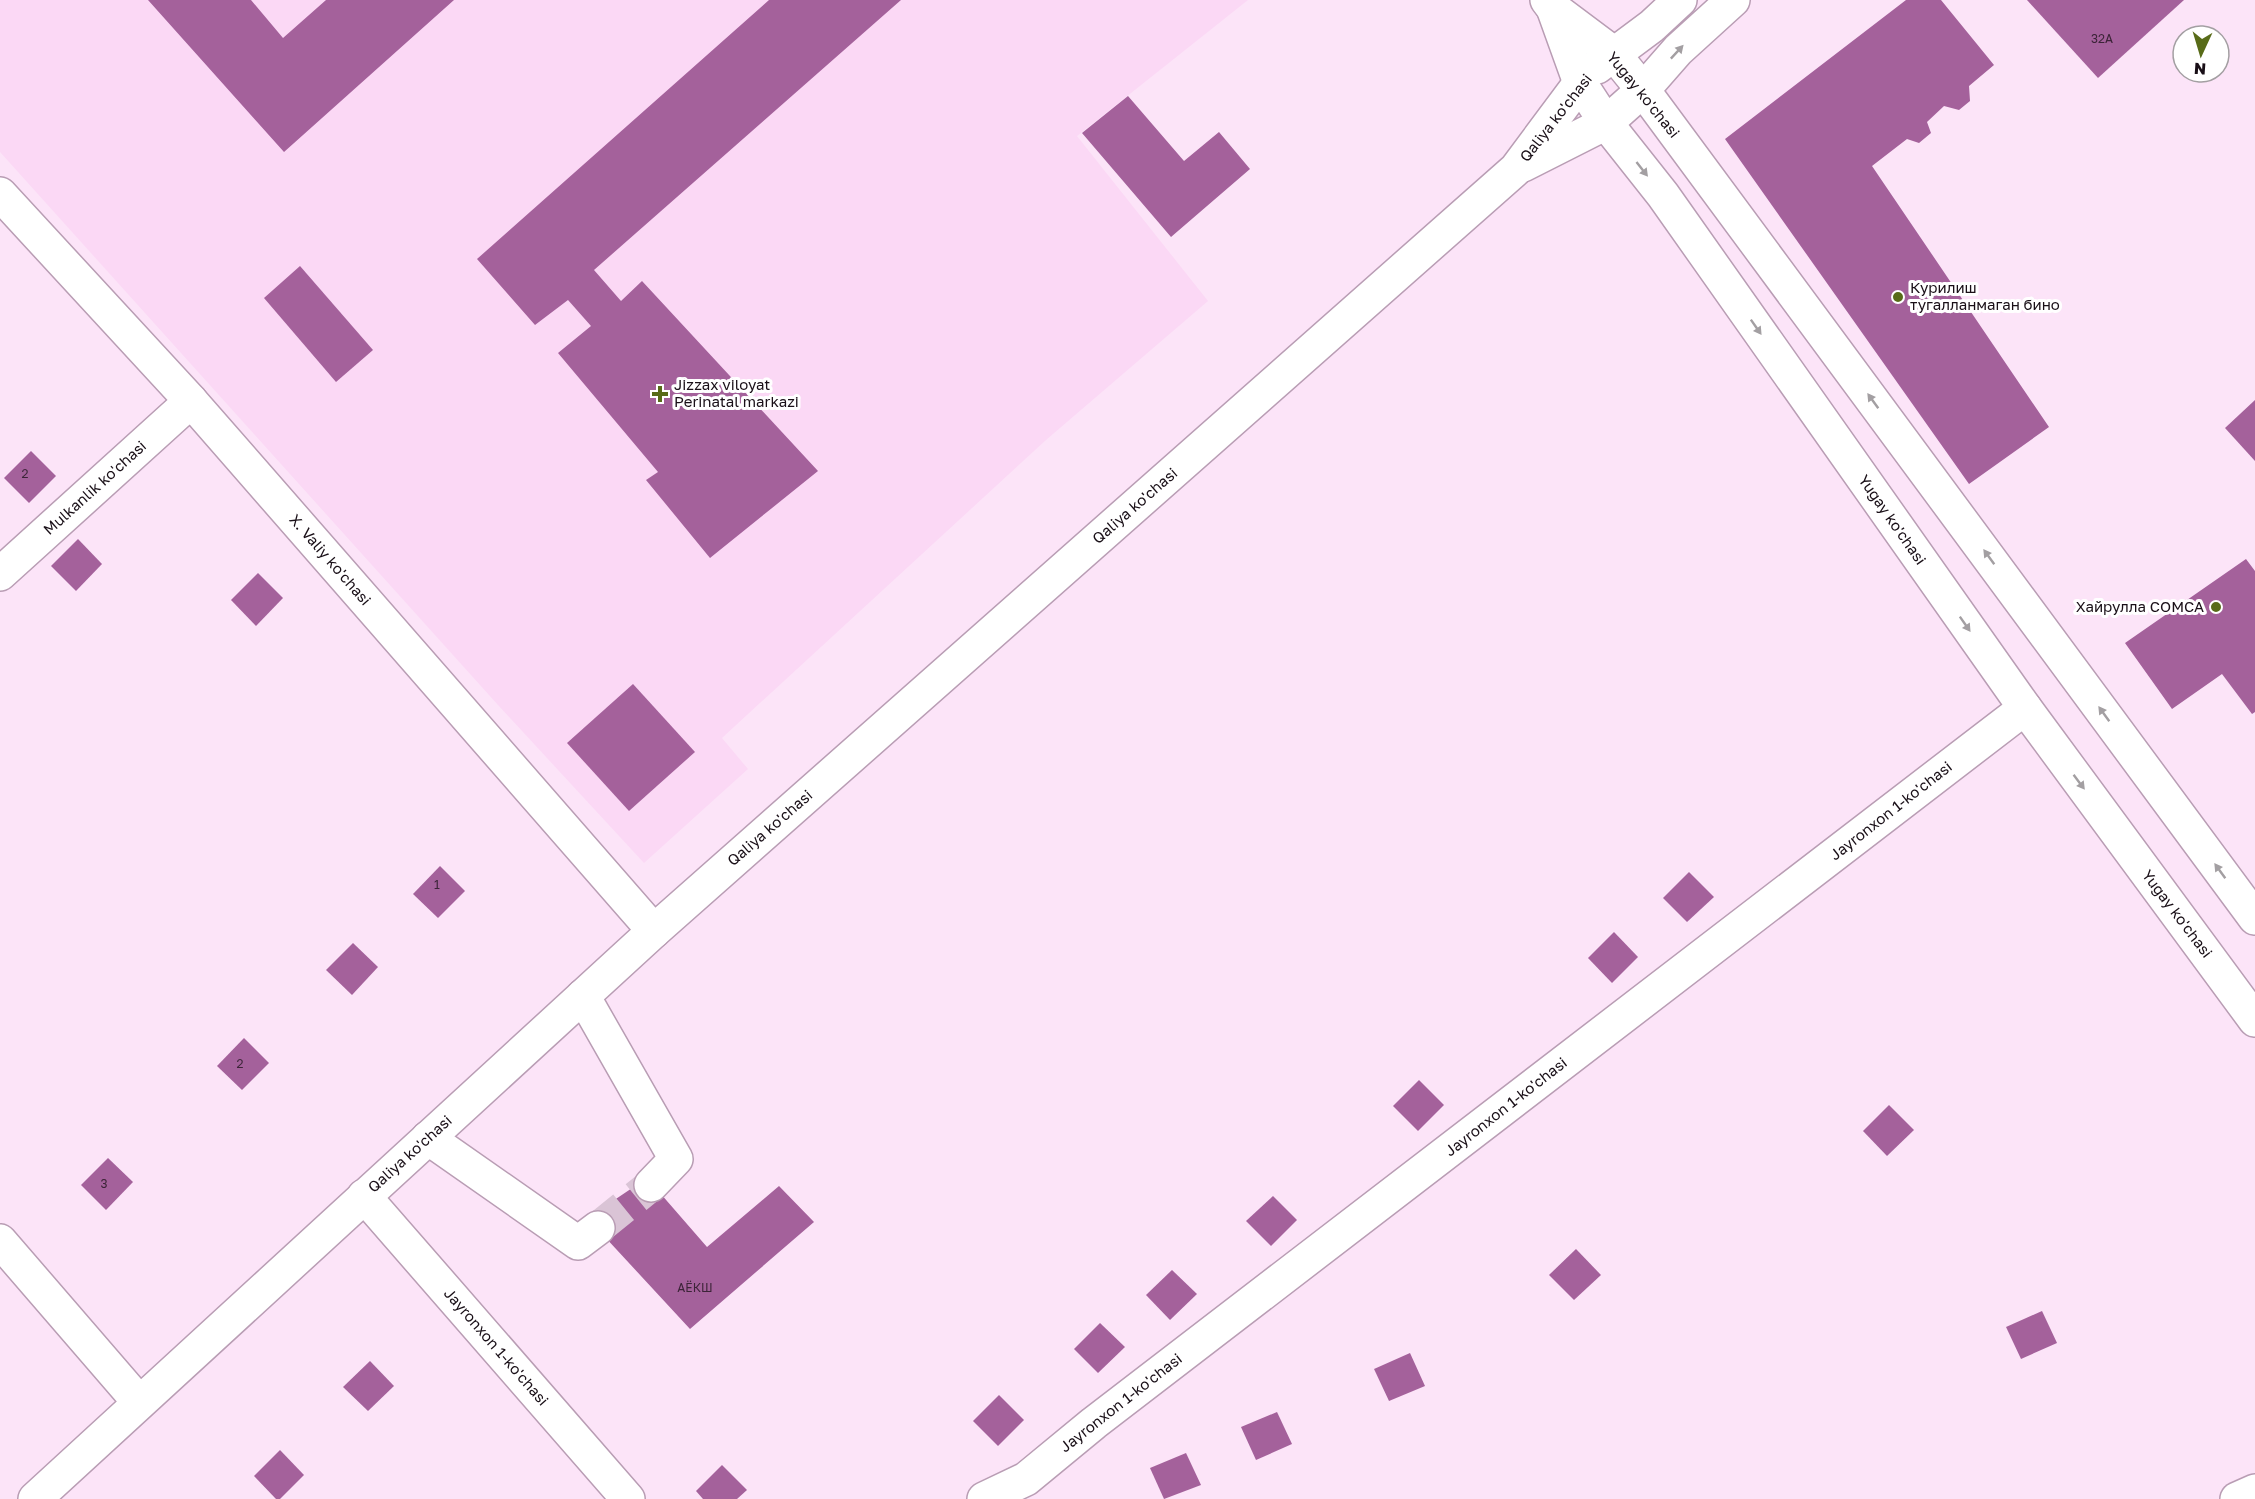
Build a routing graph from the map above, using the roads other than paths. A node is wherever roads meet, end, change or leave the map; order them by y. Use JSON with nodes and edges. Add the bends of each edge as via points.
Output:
{"nodes":[{"id":1,"x":1680,"y":0,"type":"edge"},
{"id":2,"x":1733,"y":0,"type":"edge"},
{"id":3,"x":1550,"y":4,"type":"edge"},
{"id":4,"x":1613,"y":53,"type":"junction"},
{"id":5,"x":1580,"y":83,"type":"junction"},
{"id":6,"x":1643,"y":90,"type":"junction"},
{"id":7,"x":1606,"y":123,"type":"junction"},
{"id":8,"x":1516,"y":169,"type":"junction"},
{"id":9,"x":0,"y":194,"type":"edge"},
{"id":10,"x":191,"y":401,"type":"junction"},
{"id":11,"x":0,"y":574,"type":"edge"},
{"id":12,"x":2025,"y":708,"type":"junction"},
{"id":13,"x":2255,"y":918,"type":"edge"},
{"id":14,"x":654,"y":931,"type":"junction"},
{"id":15,"x":583,"y":996,"type":"junction"},
{"id":16,"x":2255,"y":1020,"type":"edge"},
{"id":17,"x":428,"y":1138,"type":"junction"},
{"id":18,"x":651,"y":1185,"type":"tunnel mouth"},
{"id":19,"x":364,"y":1196,"type":"junction"},
{"id":20,"x":598,"y":1228,"type":"tunnel mouth"},
{"id":21,"x":0,"y":1241,"type":"edge"},
{"id":22,"x":139,"y":1402,"type":"junction"},
{"id":23,"x":2255,"y":1491,"type":"edge"},
{"id":24,"x":35,"y":1499,"type":"edge"},
{"id":25,"x":628,"y":1499,"type":"edge"},
{"id":26,"x":984,"y":1499,"type":"edge"},
{"id":27,"x":2237,"y":1499,"type":"edge"}],
"edges":[{"from":1,"to":4,"type":"street","name":"Qaliya ko'chasi","via":[[1652,26]]},
{"from":6,"to":2,"type":"street","name":"Qaliya ko'chasi","one_way":true,"via":[[1678,50]]},
{"from":3,"to":4,"type":"street","name":"Yugay ko'chasi"},
{"from":3,"to":5,"type":"street","name":"Yugay ko'chasi"},
{"from":4,"to":5,"type":"street","name":"Qaliya ko'chasi"},
{"from":4,"to":6,"type":"street","name":"Yugay ko'chasi"},
{"from":5,"to":7,"type":"street","name":"Yugay ko'chasi"},
{"from":5,"to":8,"type":"street","name":"Qaliya ko'chasi"},
{"from":6,"to":7,"type":"street","name":"Qaliya ko'chasi"},
{"from":13,"to":6,"type":"street","name":"Yugay ko'chasi","one_way":true},
{"from":7,"to":8,"type":"street","name":"Qaliya ko'chasi"},
{"from":7,"to":12,"type":"street","name":"Yugay ko'chasi","one_way":true,"via":[[1663,195]]},
{"from":8,"to":14,"type":"street","name":"Qaliya ko'chasi"},
{"from":9,"to":10,"type":"street","name":"X. Valiy ko'chasi"},
{"from":10,"to":11,"type":"street","name":"Mulkanlik ko'chasi"},
{"from":10,"to":14,"type":"street","name":"X. Valiy ko'chasi"},
{"from":12,"to":16,"type":"street","name":"Yugay ko'chasi","one_way":true},
{"from":12,"to":26,"type":"street","name":"Jayronxon 1-ko'chasi","via":[[1026,1479]]},
{"from":14,"to":15,"type":"street","name":"Qaliya ko'chasi"},
{"from":15,"to":17,"type":"street","name":"Qaliya ko'chasi"},
{"from":15,"to":18,"type":"street","via":[[676,1159]]},
{"from":17,"to":19,"type":"street","name":"Qaliya ko'chasi"},
{"from":17,"to":20,"type":"street","via":[[578,1243]]},
{"from":19,"to":22,"type":"street","name":"Qaliya ko'chasi"},
{"from":19,"to":25,"type":"street","name":"Jayronxon 1-ko'chasi"},
{"from":21,"to":22,"type":"street"},
{"from":22,"to":24,"type":"street","name":"Qaliya ko'chasi"},
{"from":23,"to":27,"type":"street"}]}
